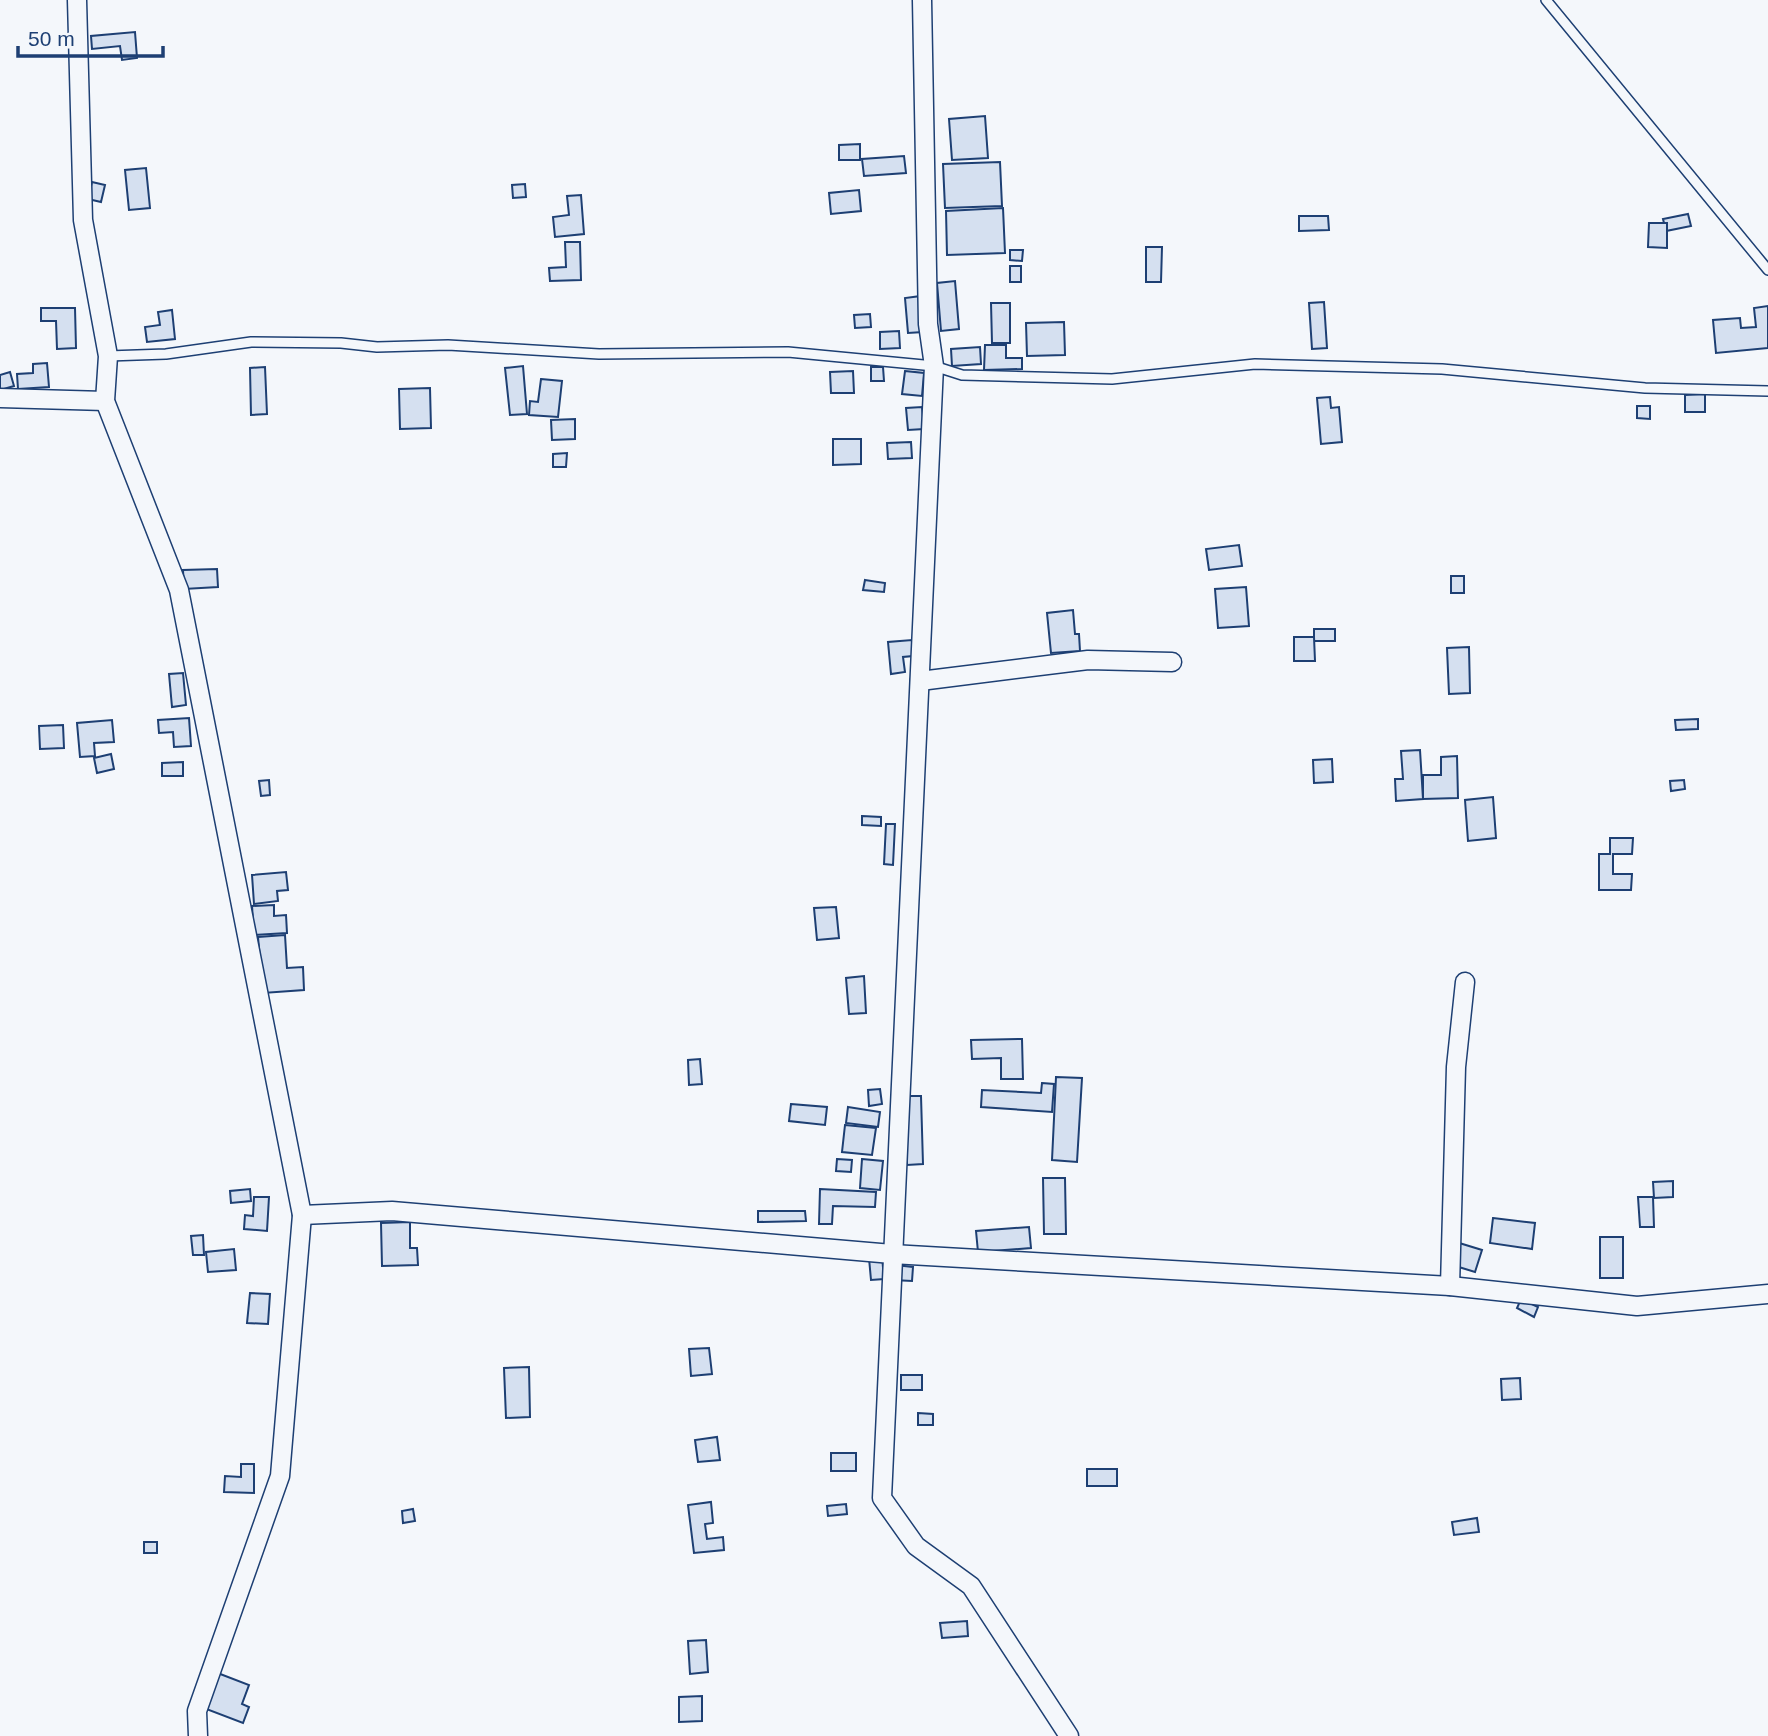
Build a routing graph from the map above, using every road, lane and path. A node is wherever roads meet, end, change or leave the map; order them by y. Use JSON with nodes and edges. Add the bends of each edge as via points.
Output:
{"nodes":[{"id":1,"x":77,"y":0,"type":"edge"},
{"id":2,"x":922,"y":0,"type":"edge"},
{"id":3,"x":1546,"y":0,"type":"edge"},
{"id":4,"x":1768,"y":270,"type":"edge"},
{"id":5,"x":108,"y":356,"type":"junction"},
{"id":6,"x":934,"y":366,"type":"junction"},
{"id":7,"x":1768,"y":391,"type":"edge"},
{"id":8,"x":0,"y":398,"type":"edge"},
{"id":9,"x":105,"y":401,"type":"junction"},
{"id":10,"x":1172,"y":662,"type":"dead end"},
{"id":11,"x":920,"y":681,"type":"junction"},
{"id":12,"x":1465,"y":982,"type":"dead end"},
{"id":13,"x":302,"y":1215,"type":"junction"},
{"id":14,"x":892,"y":1254,"type":"junction"},
{"id":15,"x":1450,"y":1286,"type":"junction"},
{"id":16,"x":1768,"y":1294,"type":"edge"},
{"id":17,"x":198,"y":1736,"type":"edge"},
{"id":18,"x":1069,"y":1736,"type":"edge"}],
"edges":[{"from":1,"to":5,"type":"street","via":[[83,220]]},
{"from":2,"to":6,"type":"street","via":[[928,324]]},
{"from":3,"to":4,"type":"lane"},
{"from":5,"to":6,"type":"lane","via":[[166,354],[251,342],[448,345],[599,354],[788,352]]},
{"from":5,"to":9,"type":"street"},
{"from":6,"to":7,"type":"lane","via":[[962,375],[1112,379],[1255,364],[1442,369],[1645,388]]},
{"from":6,"to":11,"type":"street"},
{"from":8,"to":9,"type":"street"},
{"from":9,"to":13,"type":"street","via":[[179,590]]},
{"from":10,"to":11,"type":"street","via":[[1088,660]]},
{"from":11,"to":14,"type":"street"},
{"from":12,"to":15,"type":"street","via":[[1456,1067]]},
{"from":13,"to":14,"type":"street","via":[[392,1211]]},
{"from":13,"to":17,"type":"street","via":[[279,1476],[197,1711]]},
{"from":14,"to":15,"type":"street"},
{"from":14,"to":18,"type":"street","via":[[882,1498],[916,1546],[971,1586]]},
{"from":15,"to":16,"type":"street","via":[[1637,1306]]}]}
